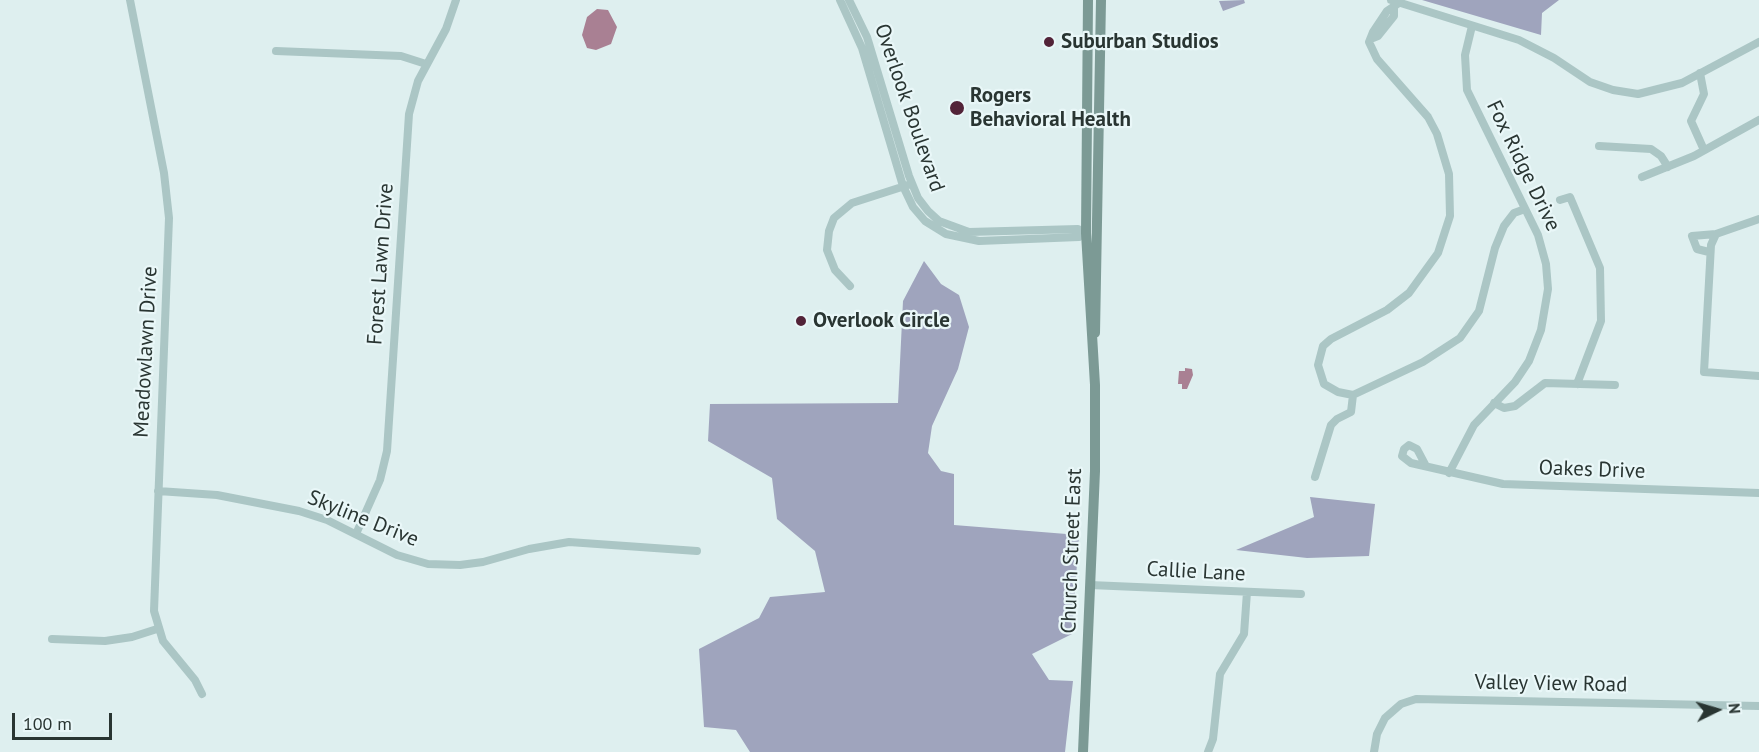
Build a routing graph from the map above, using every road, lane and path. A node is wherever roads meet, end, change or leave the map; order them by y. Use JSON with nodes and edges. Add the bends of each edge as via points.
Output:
{"nodes":[{"id":1,"x":130,"y":0,"type":"edge"},
{"id":2,"x":456,"y":0,"type":"edge"},
{"id":3,"x":840,"y":0,"type":"edge"},
{"id":4,"x":849,"y":0,"type":"edge"},
{"id":5,"x":1088,"y":0,"type":"edge"},
{"id":6,"x":1101,"y":0,"type":"edge"},
{"id":7,"x":1395,"y":3,"type":"edge"},
{"id":8,"x":1472,"y":26,"type":"junction"},
{"id":9,"x":1759,"y":42,"type":"edge"},
{"id":10,"x":276,"y":51,"type":"dead end"},
{"id":11,"x":426,"y":64,"type":"junction"},
{"id":12,"x":1700,"y":73,"type":"junction"},
{"id":13,"x":1759,"y":120,"type":"edge"},
{"id":14,"x":1599,"y":146,"type":"dead end"},
{"id":15,"x":1704,"y":150,"type":"junction"},
{"id":16,"x":1668,"y":167,"type":"junction"},
{"id":17,"x":1642,"y":177,"type":"dead end"},
{"id":18,"x":912,"y":184,"type":"junction"},
{"id":19,"x":903,"y":186,"type":"junction"},
{"id":20,"x":1560,"y":200,"type":"dead end"},
{"id":21,"x":1525,"y":209,"type":"junction"},
{"id":22,"x":1759,"y":219,"type":"edge"},
{"id":23,"x":1084,"y":233,"type":"junction"},
{"id":24,"x":1716,"y":234,"type":"junction"},
{"id":25,"x":1709,"y":252,"type":"junction"},
{"id":26,"x":850,"y":286,"type":"dead end"},
{"id":27,"x":1093,"y":351,"type":"junction"},
{"id":28,"x":1759,"y":376,"type":"edge"},
{"id":29,"x":1577,"y":384,"type":"junction"},
{"id":30,"x":1615,"y":385,"type":"dead end"},
{"id":31,"x":1353,"y":395,"type":"junction"},
{"id":32,"x":1494,"y":402,"type":"junction"},
{"id":33,"x":1426,"y":466,"type":"dead end"},
{"id":34,"x":1449,"y":473,"type":"junction"},
{"id":35,"x":1315,"y":477,"type":"dead end"},
{"id":36,"x":158,"y":492,"type":"junction"},
{"id":37,"x":1759,"y":493,"type":"edge"},
{"id":38,"x":356,"y":534,"type":"junction"},
{"id":39,"x":697,"y":551,"type":"dead end"},
{"id":40,"x":1090,"y":585,"type":"junction"},
{"id":41,"x":1248,"y":592,"type":"junction"},
{"id":42,"x":1301,"y":594,"type":"dead end"},
{"id":43,"x":157,"y":628,"type":"junction"},
{"id":44,"x":52,"y":639,"type":"dead end"},
{"id":45,"x":202,"y":694,"type":"dead end"},
{"id":46,"x":1759,"y":706,"type":"edge"},
{"id":47,"x":1083,"y":752,"type":"edge"},
{"id":48,"x":1208,"y":752,"type":"edge"},
{"id":49,"x":1374,"y":752,"type":"edge"}],
"edges":[{"from":1,"to":36,"type":"street","name":"Meadowlawn Drive","via":[[169,209]]},
{"from":2,"to":11,"type":"street","name":"Forest Lawn Drive","via":[[446,30]]},
{"from":3,"to":19,"type":"street","name":"Overlook Boulevard","via":[[862,48]]},
{"from":4,"to":18,"type":"street","name":"Overlook Boulevard","via":[[867,37]]},
{"from":5,"to":23,"type":"main road","name":"Church Street East"},
{"from":6,"to":27,"type":"main road","name":"Church Street East"},
{"from":7,"to":8,"type":"street"},
{"from":7,"to":31,"type":"street","via":[[1394,16],[1369,42],[1374,54],[1428,117],[1437,134],[1449,174],[1451,207],[1438,253],[1415,286],[1395,305],[1331,339],[1321,350],[1321,381],[1333,390]]},
{"from":8,"to":12,"type":"street","via":[[1519,40],[1590,82],[1613,90],[1638,94],[1661,90]]},
{"from":8,"to":21,"type":"street","name":"Fox Ridge Drive","via":[[1465,55],[1467,90]]},
{"from":9,"to":12,"type":"street"},
{"from":10,"to":11,"type":"street","via":[[401,56]]},
{"from":11,"to":38,"type":"street","name":"Forest Lawn Drive","via":[[408,122],[387,451],[380,480]]},
{"from":12,"to":15,"type":"street","via":[[1704,94],[1691,121]]},
{"from":13,"to":15,"type":"street"},
{"from":14,"to":16,"type":"street","via":[[1651,149]]},
{"from":15,"to":16,"type":"street"},
{"from":16,"to":17,"type":"street"},
{"from":18,"to":19,"type":"street"},
{"from":18,"to":23,"type":"street","name":"Overlook Boulevard","via":[[928,211],[954,228],[989,232],[1078,229]]},
{"from":19,"to":23,"type":"street","name":"Overlook Boulevard","via":[[925,221],[964,240],[1079,237]]},
{"from":19,"to":26,"type":"street","via":[[852,203],[838,213],[831,225],[828,256],[839,277]]},
{"from":20,"to":29,"type":"street","via":[[1570,196],[1600,268],[1601,321]]},
{"from":21,"to":31,"type":"street","via":[[1514,213],[1504,226],[1479,311],[1460,338],[1423,362]]},
{"from":21,"to":32,"type":"street","name":"Fox Ridge Drive","via":[[1546,264],[1545,312],[1529,361]]},
{"from":22,"to":24,"type":"street"},
{"from":23,"to":27,"type":"main road","name":"Church Street East"},
{"from":24,"to":25,"type":"street"},
{"from":24,"to":25,"type":"street","via":[[1692,236],[1697,249]]},
{"from":25,"to":28,"type":"street","via":[[1704,372]]},
{"from":27,"to":40,"type":"main road","name":"Church Street East","via":[[1095,471]]},
{"from":29,"to":30,"type":"street"},
{"from":29,"to":32,"type":"street","via":[[1543,383],[1511,408],[1501,408]]},
{"from":31,"to":35,"type":"street","via":[[1351,412],[1331,426]]},
{"from":32,"to":34,"type":"street","name":"Fox Ridge Drive","via":[[1470,432]]},
{"from":33,"to":34,"type":"street","name":"Oakes Drive"},
{"from":34,"to":37,"type":"street","name":"Oakes Drive","via":[[1525,486]]},
{"from":36,"to":38,"type":"street","name":"Skyline Drive","via":[[217,495],[286,507]]},
{"from":36,"to":43,"type":"street","name":"Meadowlawn Drive","via":[[153,597]]},
{"from":38,"to":39,"type":"street","name":"Skyline Drive","via":[[397,555],[444,565],[483,562],[547,544],[569,542]]},
{"from":40,"to":41,"type":"street","name":"Callie Lane"},
{"from":40,"to":47,"type":"main road","name":"Church Street East"},
{"from":41,"to":42,"type":"street","name":"Callie Lane"},
{"from":41,"to":48,"type":"street","via":[[1244,634],[1220,674]]},
{"from":43,"to":44,"type":"street","via":[[105,641]]},
{"from":43,"to":45,"type":"street","name":"Meadowlawn Drive"},
{"from":46,"to":49,"type":"street","name":"Valley View Road","via":[[1416,699],[1397,707],[1385,718]]}]}
